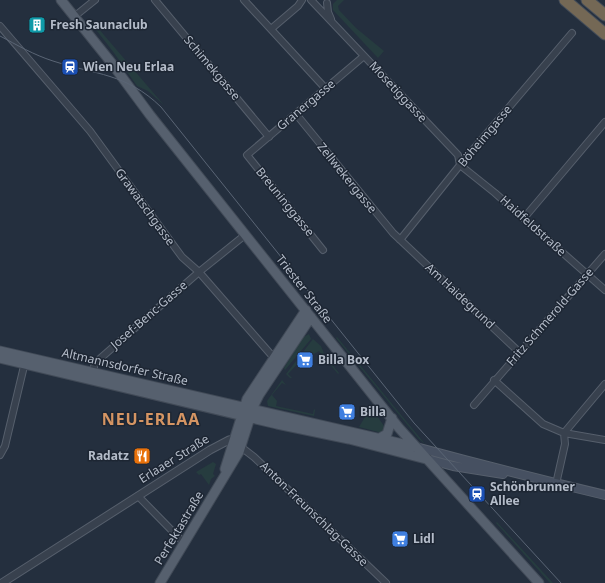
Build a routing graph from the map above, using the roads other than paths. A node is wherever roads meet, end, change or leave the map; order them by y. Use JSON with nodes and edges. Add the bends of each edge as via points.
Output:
{"nodes":[{"id":1,"x":61,"y":0,"type":"edge"},
{"id":2,"x":95,"y":0,"type":"edge"},
{"id":3,"x":155,"y":0,"type":"edge"},
{"id":4,"x":244,"y":0,"type":"edge"},
{"id":5,"x":302,"y":0,"type":"edge"},
{"id":6,"x":565,"y":0,"type":"edge"},
{"id":7,"x":587,"y":0,"type":"edge"},
{"id":8,"x":329,"y":2,"type":"edge"},
{"id":9,"x":313,"y":3,"type":"edge"},
{"id":10,"x":298,"y":6,"type":"junction"},
{"id":11,"x":605,"y":15,"type":"edge"},
{"id":12,"x":75,"y":16,"type":"junction"},
{"id":13,"x":331,"y":21,"type":"junction"},
{"id":14,"x":0,"y":26,"type":"edge"},
{"id":15,"x":271,"y":29,"type":"junction"},
{"id":16,"x":572,"y":33,"type":"dead end"},
{"id":17,"x":605,"y":34,"type":"edge"},
{"id":18,"x":364,"y":56,"type":"junction"},
{"id":19,"x":326,"y":89,"type":"junction"},
{"id":20,"x":296,"y":114,"type":"junction"},
{"id":21,"x":605,"y":122,"type":"edge"},
{"id":22,"x":269,"y":137,"type":"junction"},
{"id":23,"x":247,"y":154,"type":"joint"},
{"id":24,"x":460,"y":166,"type":"junction"},
{"id":25,"x":524,"y":218,"type":"junction"},
{"id":26,"x":246,"y":235,"type":"junction"},
{"id":27,"x":400,"y":240,"type":"junction"},
{"id":28,"x":324,"y":250,"type":"dead end"},
{"id":29,"x":605,"y":254,"type":"edge"},
{"id":30,"x":199,"y":272,"type":"junction"},
{"id":31,"x":588,"y":274,"type":"junction"},
{"id":32,"x":605,"y":290,"type":"edge"},
{"id":33,"x":308,"y":313,"type":"junction"},
{"id":34,"x":0,"y":351,"type":"edge"},
{"id":35,"x":519,"y":352,"type":"junction"},
{"id":36,"x":0,"y":358,"type":"edge"},
{"id":37,"x":274,"y":358,"type":"junction"},
{"id":38,"x":26,"y":360,"type":"junction"},
{"id":39,"x":92,"y":376,"type":"junction"},
{"id":40,"x":494,"y":380,"type":"junction"},
{"id":41,"x":605,"y":384,"type":"edge"},
{"id":42,"x":474,"y":405,"type":"dead end"},
{"id":43,"x":247,"y":412,"type":"junction"},
{"id":44,"x":392,"y":418,"type":"junction"},
{"id":45,"x":564,"y":433,"type":"junction"},
{"id":46,"x":380,"y":438,"type":"junction"},
{"id":47,"x":235,"y":439,"type":"junction"},
{"id":48,"x":605,"y":440,"type":"edge"},
{"id":49,"x":241,"y":447,"type":"junction"},
{"id":50,"x":416,"y":447,"type":"junction"},
{"id":51,"x":0,"y":455,"type":"edge"},
{"id":52,"x":426,"y":459,"type":"junction"},
{"id":53,"x":518,"y":475,"type":"junction"},
{"id":54,"x":556,"y":484,"type":"junction"},
{"id":55,"x":219,"y":485,"type":"junction"},
{"id":56,"x":605,"y":495,"type":"edge"},
{"id":57,"x":138,"y":496,"type":"junction"},
{"id":58,"x":184,"y":543,"type":"junction"},
{"id":59,"x":2,"y":583,"type":"edge"},
{"id":60,"x":160,"y":583,"type":"edge"},
{"id":61,"x":386,"y":583,"type":"edge"},
{"id":62,"x":539,"y":583,"type":"edge"}],
"edges":[{"from":1,"to":12,"type":"main road","name":"Triester Straße"},
{"from":2,"to":12,"type":"street"},
{"from":3,"to":22,"type":"street","name":"Schimekgasse"},
{"from":4,"to":15,"type":"street"},
{"from":5,"to":10,"type":"street"},
{"from":6,"to":17,"type":"highway"},
{"from":7,"to":11,"type":"highway"},
{"from":8,"to":9,"type":"street"},
{"from":8,"to":13,"type":"street","via":[[328,12]]},
{"from":9,"to":10,"type":"street"},
{"from":9,"to":13,"type":"street","name":"Mosetiggasse"},
{"from":10,"to":15,"type":"street"},
{"from":12,"to":26,"type":"main road","name":"Triester Straße","via":[[154,121]]},
{"from":13,"to":18,"type":"street","name":"Mosetiggasse"},
{"from":14,"to":30,"type":"street","name":"Grawatschgasse","via":[[90,131],[166,237],[182,257]]},
{"from":15,"to":19,"type":"street"},
{"from":16,"to":24,"type":"street","name":"Böheimgasse"},
{"from":18,"to":19,"type":"street","name":"Granergasse"},
{"from":18,"to":24,"type":"street","name":"Mosetiggasse","via":[[458,155]]},
{"from":19,"to":20,"type":"street","name":"Granergasse"},
{"from":20,"to":22,"type":"street","name":"Granergasse"},
{"from":20,"to":27,"type":"street","name":"Zellwekergasse"},
{"from":21,"to":25,"type":"street"},
{"from":22,"to":23,"type":"street","name":"Granergasse"},
{"from":23,"to":28,"type":"street","name":"Breuninggasse"},
{"from":24,"to":25,"type":"street","name":"Haidfeldstraße"},
{"from":24,"to":27,"type":"street","name":"Böheimgasse"},
{"from":25,"to":31,"type":"street","name":"Haidfeldstraße"},
{"from":26,"to":30,"type":"street","name":"Josef-Benc-Gasse"},
{"from":26,"to":33,"type":"main road","name":"Triester Straße"},
{"from":27,"to":35,"type":"street","name":"Am Haidegrund"},
{"from":29,"to":31,"type":"street","name":"Fritz Schmerold-Gasse"},
{"from":30,"to":37,"type":"street","name":"Grawatschgasse"},
{"from":30,"to":39,"type":"street","name":"Josef-Benc-Gasse","via":[[95,363]]},
{"from":31,"to":32,"type":"street","name":"Haidfeldstraße"},
{"from":31,"to":35,"type":"street","name":"Fritz Schmerold-Gasse"},
{"from":33,"to":37,"type":"main road","via":[[298,319]]},
{"from":33,"to":43,"type":"main road"},
{"from":33,"to":44,"type":"main road","name":"Triester Straße"},
{"from":34,"to":38,"type":"main road","name":"Altmannsdorfer Straße"},
{"from":35,"to":40,"type":"street","name":"Fritz Schmerold-Gasse"},
{"from":36,"to":38,"type":"main road","name":"Altmannsdorfer Straße"},
{"from":37,"to":43,"type":"main road","via":[[256,384]]},
{"from":38,"to":39,"type":"main road","name":"Altmannsdorfer Straße"},
{"from":38,"to":51,"type":"street","via":[[5,446]]},
{"from":39,"to":43,"type":"main road","name":"Altmannsdorfer Straße"},
{"from":40,"to":42,"type":"street","name":"Fritz Schmerold-Gasse"},
{"from":40,"to":45,"type":"street","via":[[540,422]]},
{"from":41,"to":45,"type":"street"},
{"from":43,"to":46,"type":"main road","name":"Altmannsdorfer Straße"},
{"from":43,"to":47,"type":"main road"},
{"from":43,"to":49,"type":"main road"},
{"from":43,"to":52,"type":"main road","name":"Altmannsdorfer Straße"},
{"from":44,"to":46,"type":"main road","via":[[387,434]]},
{"from":44,"to":50,"type":"main road","name":"Triester Straße"},
{"from":45,"to":48,"type":"street"},
{"from":45,"to":54,"type":"street","via":[[565,444]]},
{"from":46,"to":50,"type":"main road","name":"Altmannsdorfer Straße"},
{"from":47,"to":55,"type":"main road","name":"Perfektastraße"},
{"from":47,"to":57,"type":"street","name":"Erlaaer Straße","via":[[210,450]]},
{"from":49,"to":55,"type":"main road","name":"Perfektastraße"},
{"from":49,"to":61,"type":"street","name":"Anton-Freunschlag-Gasse"},
{"from":50,"to":52,"type":"main road","name":"Triester Straße"},
{"from":50,"to":53,"type":"main road","via":[[493,466]]},
{"from":52,"to":53,"type":"main road","via":[[454,466]]},
{"from":52,"to":62,"type":"main road","name":"Triester Straße"},
{"from":53,"to":54,"type":"main road"},
{"from":54,"to":56,"type":"main road"},
{"from":55,"to":58,"type":"main road","name":"Perfektastraße"},
{"from":57,"to":58,"type":"street"},
{"from":57,"to":59,"type":"street","name":"Erlaaer Straße"},
{"from":58,"to":60,"type":"main road","name":"Perfektastraße"}]}
